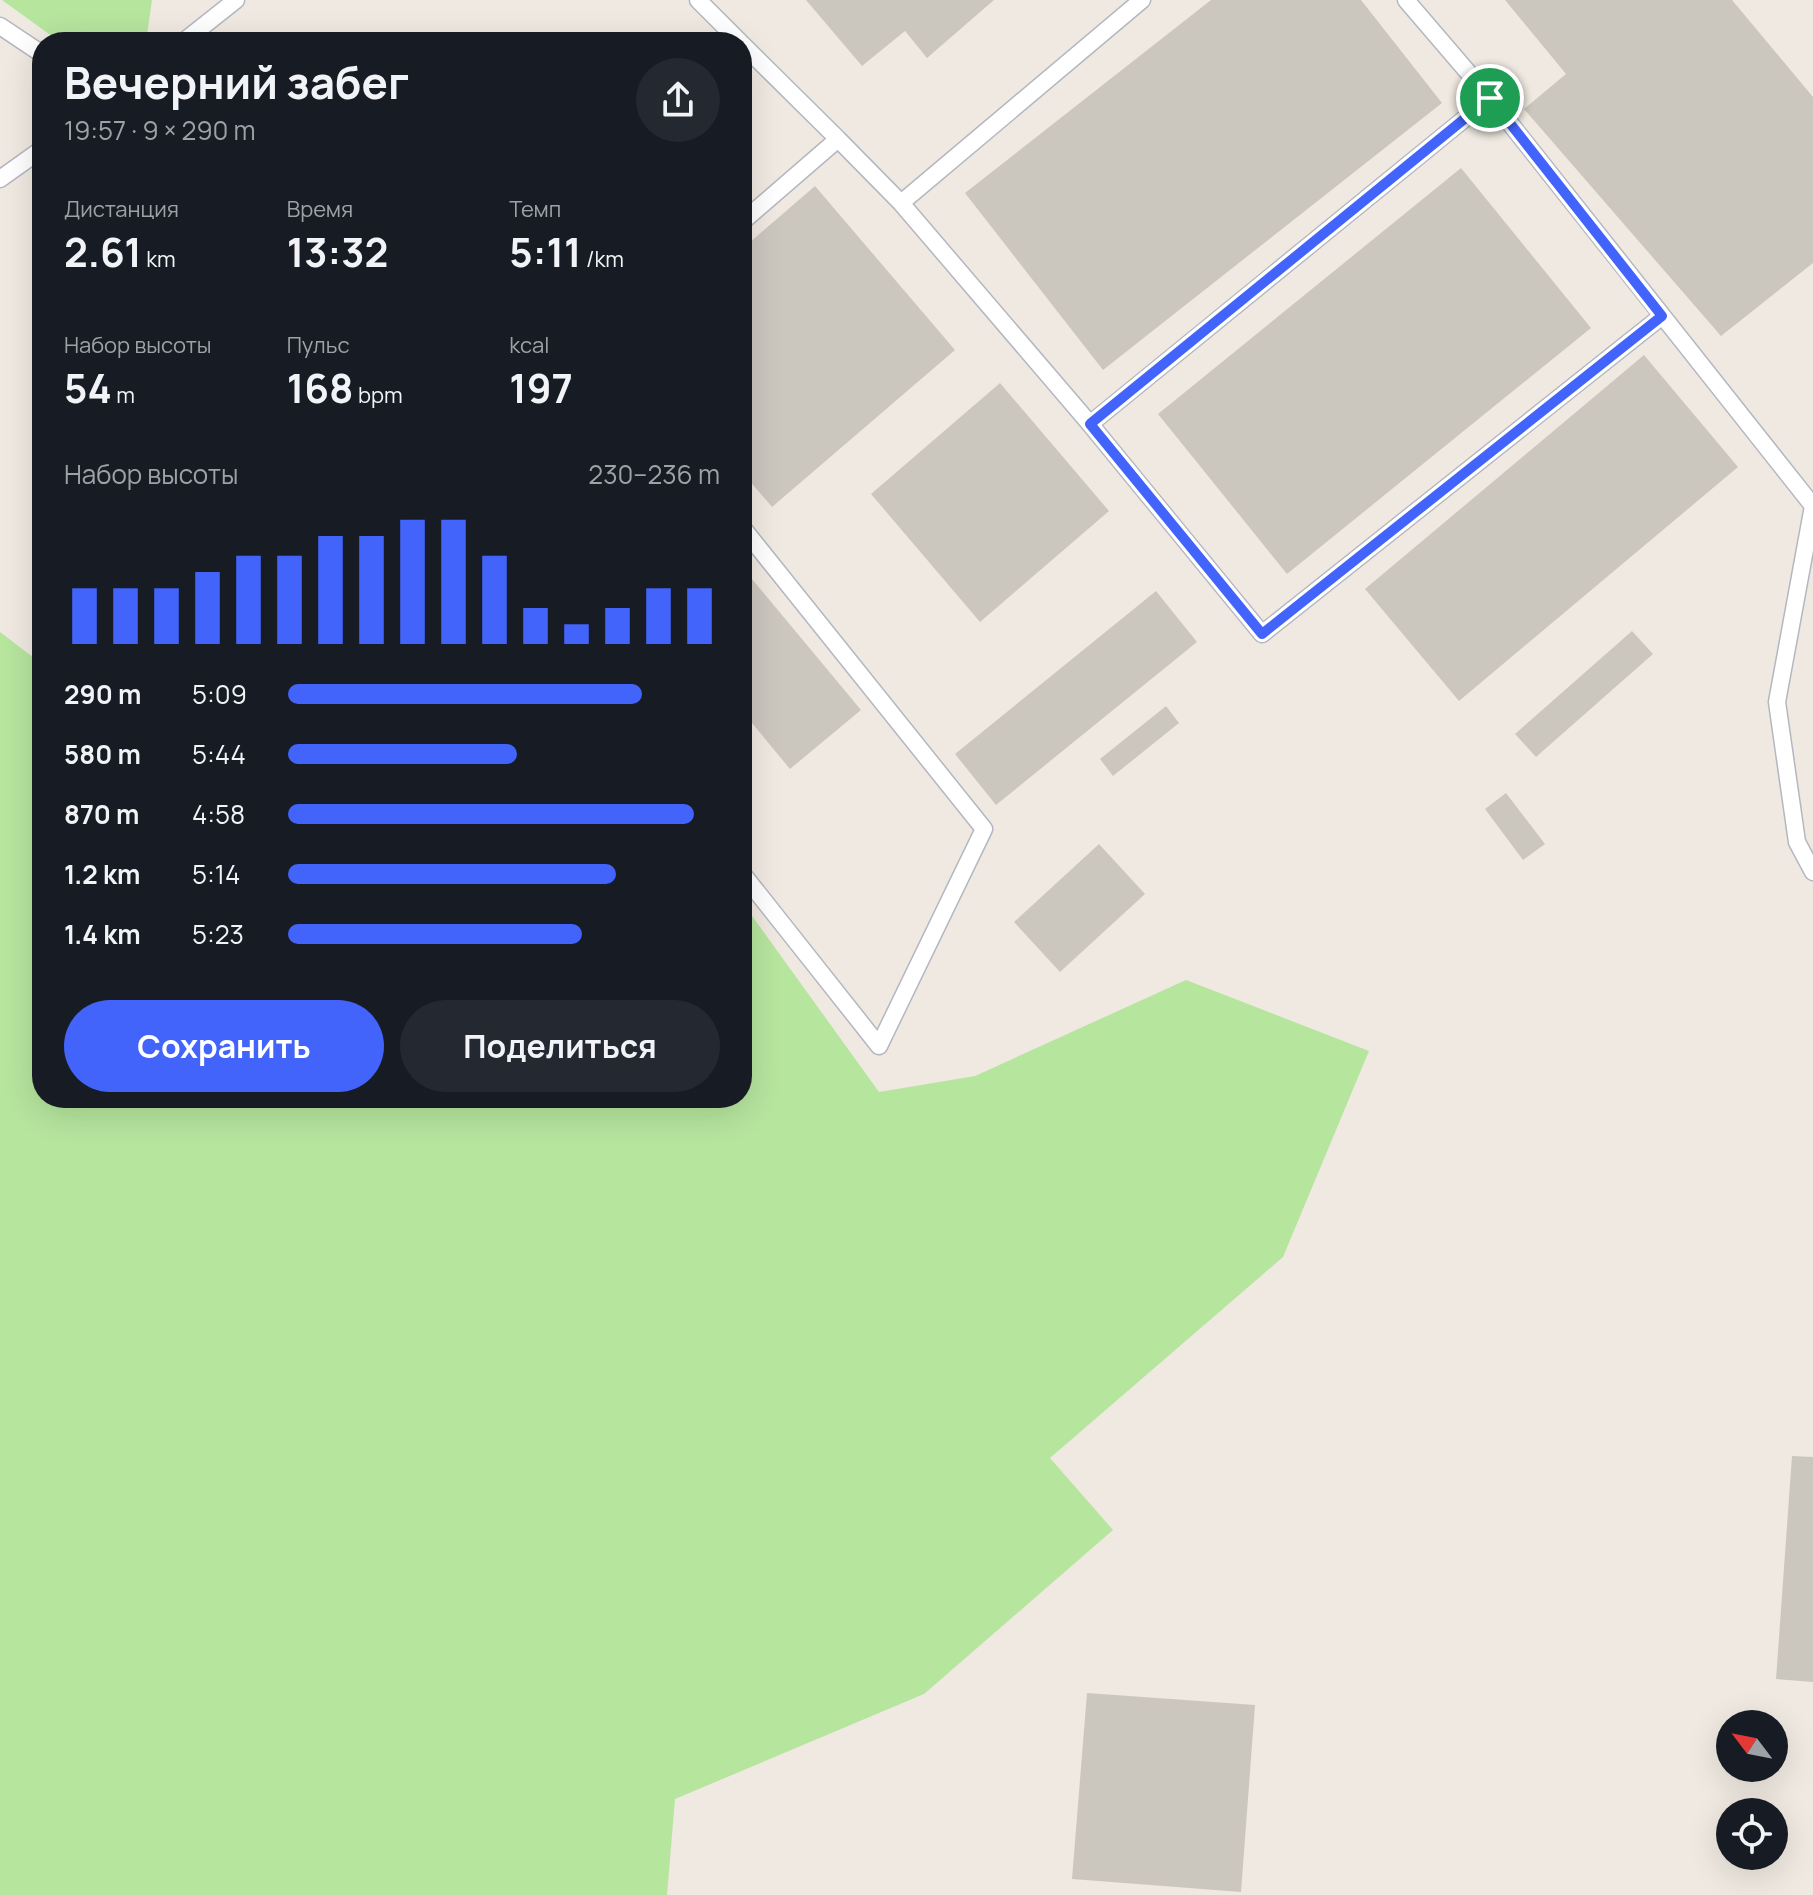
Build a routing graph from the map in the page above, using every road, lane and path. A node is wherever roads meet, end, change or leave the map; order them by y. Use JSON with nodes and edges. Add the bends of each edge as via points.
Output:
{"nodes":[{"id":1,"x":236,"y":0,"type":"edge"},
{"id":2,"x":698,"y":0,"type":"edge"},
{"id":3,"x":1142,"y":0,"type":"edge"},
{"id":4,"x":1406,"y":0,"type":"edge"},
{"id":5,"x":0,"y":26,"type":"edge"},
{"id":6,"x":196,"y":32,"type":"edge"},
{"id":7,"x":730,"y":32,"type":"edge"},
{"id":8,"x":32,"y":47,"type":"edge"},
{"id":9,"x":752,"y":54,"type":"edge"},
{"id":10,"x":1490,"y":98,"type":"junction"},
{"id":11,"x":838,"y":139,"type":"junction"},
{"id":12,"x":32,"y":156,"type":"edge"},
{"id":13,"x":0,"y":179,"type":"edge"},
{"id":14,"x":901,"y":203,"type":"junction"},
{"id":15,"x":752,"y":213,"type":"edge"},
{"id":16,"x":1662,"y":316,"type":"junction"},
{"id":17,"x":1090,"y":424,"type":"junction"},
{"id":18,"x":752,"y":539,"type":"edge"},
{"id":19,"x":1813,"y":872,"type":"edge"},
{"id":20,"x":752,"y":886,"type":"edge"}],
"edges":[{"from":1,"to":6,"type":"lane"},
{"from":2,"to":7,"type":"lane"},
{"from":3,"to":14,"type":"lane"},
{"from":4,"to":10,"type":"lane"},
{"from":5,"to":8,"type":"lane"},
{"from":9,"to":11,"type":"lane"},
{"from":10,"to":16,"type":"lane"},
{"from":10,"to":17,"type":"lane"},
{"from":11,"to":14,"type":"lane"},
{"from":11,"to":15,"type":"lane"},
{"from":12,"to":13,"type":"lane"},
{"from":14,"to":17,"type":"lane"},
{"from":16,"to":17,"type":"lane","via":[[1262,634]]},
{"from":16,"to":19,"type":"lane","via":[[1813,506],[1777,702],[1797,842]]},
{"from":18,"to":20,"type":"lane","via":[[984,829],[879,1046]]}]}
